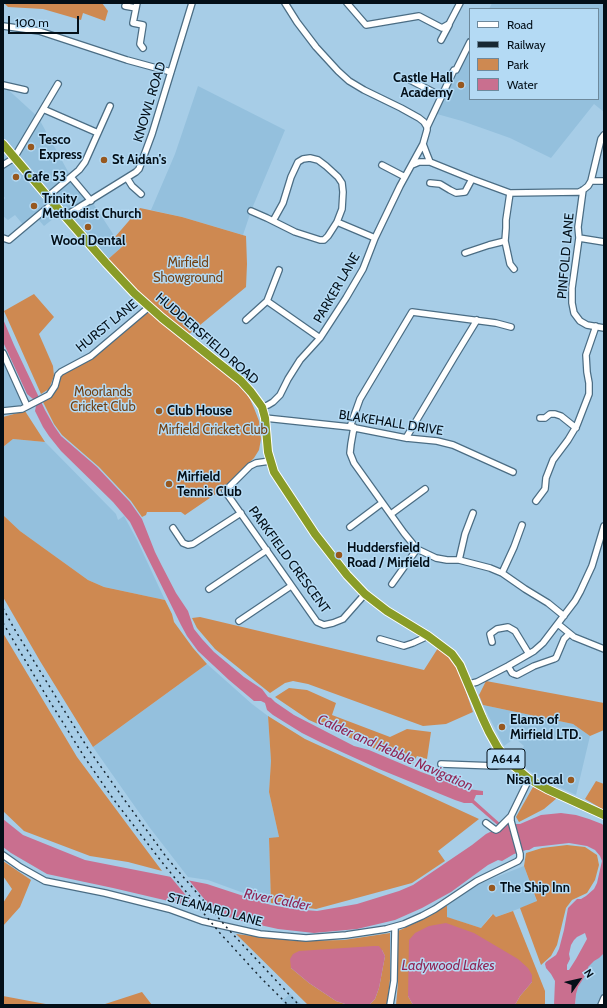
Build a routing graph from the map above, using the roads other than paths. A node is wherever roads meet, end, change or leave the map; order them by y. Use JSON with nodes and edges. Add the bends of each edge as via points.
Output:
{"nodes":[{"id":1,"x":192,"y":3,"type":"edge"},
{"id":2,"x":285,"y":3,"type":"edge"},
{"id":3,"x":347,"y":3,"type":"edge"},
{"id":4,"x":460,"y":3,"type":"edge"},
{"id":5,"x":136,"y":5,"type":"edge"},
{"id":6,"x":125,"y":6,"type":"dead end"},
{"id":7,"x":450,"y":24,"type":"junction"},
{"id":8,"x":3,"y":26,"type":"edge"},
{"id":9,"x":441,"y":40,"type":"dead end"},
{"id":10,"x":469,"y":44,"type":"edge"},
{"id":11,"x":143,"y":48,"type":"dead end"},
{"id":12,"x":171,"y":72,"type":"junction"},
{"id":13,"x":408,"y":79,"type":"dead end"},
{"id":14,"x":58,"y":84,"type":"dead end"},
{"id":15,"x":3,"y":85,"type":"edge"},
{"id":16,"x":25,"y":90,"type":"dead end"},
{"id":17,"x":442,"y":96,"type":"junction"},
{"id":18,"x":110,"y":106,"type":"dead end"},
{"id":19,"x":43,"y":109,"type":"junction"},
{"id":20,"x":427,"y":127,"type":"junction"},
{"id":21,"x":98,"y":133,"type":"junction"},
{"id":22,"x":604,"y":135,"type":"edge"},
{"id":23,"x":3,"y":144,"type":"edge"},
{"id":24,"x":423,"y":144,"type":"junction"},
{"id":25,"x":14,"y":158,"type":"junction"},
{"id":26,"x":430,"y":162,"type":"junction"},
{"id":27,"x":3,"y":165,"type":"edge"},
{"id":28,"x":382,"y":165,"type":"dead end"},
{"id":29,"x":411,"y":166,"type":"junction"},
{"id":30,"x":405,"y":176,"type":"junction"},
{"id":31,"x":72,"y":177,"type":"junction"},
{"id":32,"x":127,"y":178,"type":"junction"},
{"id":33,"x":472,"y":179,"type":"junction"},
{"id":34,"x":604,"y":182,"type":"edge"},
{"id":35,"x":430,"y":183,"type":"dead end"},
{"id":36,"x":589,"y":184,"type":"junction"},
{"id":37,"x":583,"y":190,"type":"junction"},
{"id":38,"x":510,"y":193,"type":"junction"},
{"id":39,"x":141,"y":194,"type":"dead end"},
{"id":40,"x":47,"y":197,"type":"junction"},
{"id":41,"x":91,"y":200,"type":"junction"},
{"id":42,"x":53,"y":203,"type":"junction"},
{"id":43,"x":251,"y":211,"type":"dead end"},
{"id":44,"x":65,"y":216,"type":"junction"},
{"id":45,"x":273,"y":221,"type":"junction"},
{"id":46,"x":337,"y":222,"type":"junction"},
{"id":47,"x":3,"y":238,"type":"edge"},
{"id":48,"x":375,"y":238,"type":"junction"},
{"id":49,"x":579,"y":238,"type":"junction"},
{"id":50,"x":505,"y":241,"type":"junction"},
{"id":51,"x":604,"y":242,"type":"edge"},
{"id":52,"x":469,"y":244,"type":"dead end"},
{"id":53,"x":472,"y":251,"type":"junction"},
{"id":54,"x":465,"y":253,"type":"dead end"},
{"id":55,"x":514,"y":269,"type":"dead end"},
{"id":56,"x":279,"y":270,"type":"dead end"},
{"id":57,"x":267,"y":301,"type":"junction"},
{"id":58,"x":149,"y":307,"type":"junction"},
{"id":59,"x":246,"y":320,"type":"dead end"},
{"id":60,"x":477,"y":320,"type":"junction"},
{"id":61,"x":596,"y":326,"type":"junction"},
{"id":62,"x":511,"y":327,"type":"dead end"},
{"id":63,"x":604,"y":328,"type":"edge"},
{"id":64,"x":320,"y":338,"type":"junction"},
{"id":65,"x":3,"y":353,"type":"edge"},
{"id":66,"x":29,"y":405,"type":"junction"},
{"id":67,"x":262,"y":407,"type":"junction"},
{"id":68,"x":3,"y":412,"type":"edge"},
{"id":69,"x":265,"y":418,"type":"junction"},
{"id":70,"x":540,"y":418,"type":"dead end"},
{"id":71,"x":352,"y":427,"type":"junction"},
{"id":72,"x":576,"y":428,"type":"junction"},
{"id":73,"x":406,"y":438,"type":"junction"},
{"id":74,"x":270,"y":461,"type":"junction"},
{"id":75,"x":509,"y":472,"type":"dead end"},
{"id":76,"x":425,"y":489,"type":"dead end"},
{"id":77,"x":536,"y":501,"type":"dead end"},
{"id":78,"x":382,"y":503,"type":"junction"},
{"id":79,"x":241,"y":513,"type":"junction"},
{"id":80,"x":473,"y":513,"type":"dead end"},
{"id":81,"x":391,"y":514,"type":"junction"},
{"id":82,"x":522,"y":525,"type":"dead end"},
{"id":83,"x":604,"y":526,"type":"edge"},
{"id":84,"x":350,"y":527,"type":"dead end"},
{"id":85,"x":173,"y":528,"type":"dead end"},
{"id":86,"x":417,"y":549,"type":"junction"},
{"id":87,"x":267,"y":550,"type":"junction"},
{"id":88,"x":459,"y":560,"type":"junction"},
{"id":89,"x":502,"y":573,"type":"junction"},
{"id":90,"x":392,"y":584,"type":"dead end"},
{"id":91,"x":292,"y":586,"type":"junction"},
{"id":92,"x":209,"y":589,"type":"dead end"},
{"id":93,"x":365,"y":594,"type":"junction"},
{"id":94,"x":564,"y":616,"type":"junction"},
{"id":95,"x":239,"y":622,"type":"dead end"},
{"id":96,"x":558,"y":624,"type":"junction"},
{"id":97,"x":569,"y":634,"type":"junction"},
{"id":98,"x":428,"y":636,"type":"junction"},
{"id":99,"x":380,"y":639,"type":"dead end"},
{"id":100,"x":492,"y":642,"type":"dead end"},
{"id":101,"x":604,"y":649,"type":"edge"},
{"id":102,"x":529,"y":654,"type":"junction"},
{"id":103,"x":508,"y":666,"type":"junction"},
{"id":104,"x":469,"y":684,"type":"junction"},
{"id":105,"x":508,"y":761,"type":"junction"},
{"id":106,"x":441,"y":764,"type":"dead end"},
{"id":107,"x":529,"y":779,"type":"junction"},
{"id":108,"x":604,"y":816,"type":"edge"},
{"id":109,"x":511,"y":819,"type":"junction"},
{"id":110,"x":486,"y":823,"type":"dead end"},
{"id":111,"x":3,"y":855,"type":"edge"},
{"id":112,"x":395,"y":927,"type":"junction"},
{"id":113,"x":604,"y":998,"type":"edge"},
{"id":114,"x":390,"y":1005,"type":"edge"},
{"id":115,"x":601,"y":1005,"type":"edge"}],
"edges":[{"from":1,"to":12,"type":"street","name":"KNOWL ROAD"},
{"from":2,"to":20,"type":"street","via":[[316,47],[349,81],[419,118]]},
{"from":3,"to":7,"type":"street","via":[[366,25],[419,16],[442,28]]},
{"from":4,"to":7,"type":"street"},
{"from":5,"to":6,"type":"street"},
{"from":5,"to":11,"type":"street","via":[[133,23],[143,25],[140,44]]},
{"from":7,"to":9,"type":"street"},
{"from":8,"to":12,"type":"street","via":[[39,31]]},
{"from":10,"to":17,"type":"street","name":"PARKER LANE"},
{"from":12,"to":32,"type":"street","name":"KNOWL ROAD","via":[[141,165]]},
{"from":13,"to":17,"type":"street"},
{"from":14,"to":19,"type":"street"},
{"from":15,"to":16,"type":"street"},
{"from":17,"to":20,"type":"street","name":"PARKER LANE"},
{"from":18,"to":21,"type":"street"},
{"from":19,"to":21,"type":"street"},
{"from":19,"to":25,"type":"street"},
{"from":20,"to":24,"type":"street","name":"PARKER LANE"},
{"from":21,"to":31,"type":"street","via":[[85,162]]},
{"from":22,"to":36,"type":"street"},
{"from":23,"to":25,"type":"highway","name":"HUDDERSFIELD ROAD","number":"A644"},
{"from":24,"to":26,"type":"street"},
{"from":24,"to":29,"type":"street","name":"PARKER LANE"},
{"from":25,"to":27,"type":"street"},
{"from":25,"to":40,"type":"highway","name":"HUDDERSFIELD ROAD","number":"A644"},
{"from":26,"to":29,"type":"street","via":[[419,162]]},
{"from":26,"to":33,"type":"street"},
{"from":28,"to":30,"type":"street"},
{"from":29,"to":30,"type":"street","name":"PARKER LANE"},
{"from":30,"to":48,"type":"street","name":"PARKER LANE"},
{"from":31,"to":40,"type":"street"},
{"from":31,"to":41,"type":"street"},
{"from":32,"to":39,"type":"street"},
{"from":32,"to":41,"type":"street","name":"KNOWL ROAD"},
{"from":33,"to":35,"type":"street","via":[[465,192],[456,193],[440,184]]},
{"from":33,"to":38,"type":"street"},
{"from":34,"to":36,"type":"street"},
{"from":36,"to":37,"type":"street"},
{"from":37,"to":38,"type":"street"},
{"from":37,"to":49,"type":"street","name":"PINFOLD LANE"},
{"from":38,"to":50,"type":"street"},
{"from":40,"to":42,"type":"highway","name":"HUDDERSFIELD ROAD","number":"A644"},
{"from":41,"to":44,"type":"street","name":"KNOWL ROAD"},
{"from":42,"to":44,"type":"highway","name":"HUDDERSFIELD ROAD","number":"A644"},
{"from":42,"to":47,"type":"street","via":[[9,240]]},
{"from":43,"to":45,"type":"street"},
{"from":44,"to":58,"type":"highway","name":"HUDDERSFIELD ROAD","number":"A644"},
{"from":45,"to":46,"type":"street","via":[[320,240],[328,236]]},
{"from":45,"to":46,"type":"street","via":[[283,203],[298,162],[310,158],[326,166],[342,184],[342,209]]},
{"from":46,"to":48,"type":"street"},
{"from":48,"to":64,"type":"street","name":"PARKER LANE","via":[[363,269]]},
{"from":49,"to":51,"type":"street"},
{"from":49,"to":61,"type":"street","name":"PINFOLD LANE","via":[[572,303],[574,313],[580,321]]},
{"from":50,"to":53,"type":"street"},
{"from":50,"to":55,"type":"street","via":[[510,264]]},
{"from":52,"to":53,"type":"street"},
{"from":53,"to":54,"type":"street"},
{"from":56,"to":57,"type":"street"},
{"from":57,"to":59,"type":"street"},
{"from":57,"to":64,"type":"street"},
{"from":58,"to":66,"type":"street","name":"HURST LANE","via":[[91,356],[61,372],[49,395]]},
{"from":58,"to":67,"type":"highway","name":"HUDDERSFIELD ROAD","number":"A644","via":[[241,381]]},
{"from":60,"to":62,"type":"street"},
{"from":60,"to":71,"type":"street","via":[[412,312],[360,398]]},
{"from":60,"to":73,"type":"street"},
{"from":61,"to":63,"type":"street","name":"PINFOLD LANE"},
{"from":61,"to":72,"type":"street","via":[[586,355],[589,394]]},
{"from":64,"to":67,"type":"street","name":"PARKER LANE","via":[[300,360],[280,395]]},
{"from":65,"to":66,"type":"street"},
{"from":66,"to":68,"type":"street","name":"HURST LANE","via":[[22,409]]},
{"from":67,"to":69,"type":"highway","name":"HUDDERSFIELD ROAD","number":"A644"},
{"from":69,"to":71,"type":"street","name":"BLAKEHALL DRIVE"},
{"from":69,"to":74,"type":"highway","name":"HUDDERSFIELD ROAD","number":"A644"},
{"from":70,"to":72,"type":"street","via":[[555,414]]},
{"from":71,"to":73,"type":"street","name":"BLAKEHALL DRIVE"},
{"from":71,"to":78,"type":"street","via":[[350,453],[354,463]]},
{"from":72,"to":77,"type":"street","via":[[553,460],[545,489]]},
{"from":73,"to":75,"type":"street","name":"BLAKEHALL DRIVE","via":[[453,444]]},
{"from":74,"to":79,"type":"street","name":"PARKFIELD CRESCENT","via":[[250,466],[225,491]]},
{"from":74,"to":93,"type":"highway","name":"HUDDERSFIELD ROAD","number":"A644","via":[[274,472],[315,534]]},
{"from":76,"to":81,"type":"street"},
{"from":78,"to":81,"type":"street"},
{"from":78,"to":84,"type":"street"},
{"from":79,"to":85,"type":"street","via":[[193,544],[183,543]]},
{"from":79,"to":87,"type":"street","name":"PARKFIELD CRESCENT"},
{"from":80,"to":88,"type":"street"},
{"from":81,"to":86,"type":"street"},
{"from":82,"to":89,"type":"street"},
{"from":83,"to":94,"type":"street","via":[[592,566],[580,592]]},
{"from":86,"to":88,"type":"street","via":[[436,558]]},
{"from":86,"to":90,"type":"street"},
{"from":87,"to":91,"type":"street","name":"PARKFIELD CRESCENT"},
{"from":87,"to":92,"type":"street"},
{"from":88,"to":89,"type":"street"},
{"from":89,"to":94,"type":"street"},
{"from":91,"to":93,"type":"street","name":"PARKFIELD CRESCENT","via":[[317,622],[324,625],[343,619]]},
{"from":91,"to":95,"type":"street"},
{"from":93,"to":98,"type":"highway","name":"HUDDERSFIELD ROAD","number":"A644"},
{"from":94,"to":96,"type":"street"},
{"from":96,"to":97,"type":"street"},
{"from":96,"to":102,"type":"street","via":[[543,643]]},
{"from":97,"to":101,"type":"street"},
{"from":97,"to":103,"type":"street","via":[[554,660],[516,675]]},
{"from":98,"to":99,"type":"street","via":[[404,646]]},
{"from":98,"to":104,"type":"highway","name":"HUDDERSFIELD ROAD","number":"A644","via":[[452,654],[460,664]]},
{"from":100,"to":102,"type":"street","via":[[490,634],[497,629],[508,627],[515,631]]},
{"from":102,"to":103,"type":"street"},
{"from":103,"to":104,"type":"street"},
{"from":104,"to":105,"type":"highway","name":"HUDDERSFIELD ROAD","number":"A644","via":[[489,732]]},
{"from":105,"to":106,"type":"street","via":[[496,766]]},
{"from":105,"to":107,"type":"highway","name":"HUDDERSFIELD ROAD","number":"A644"},
{"from":107,"to":108,"type":"highway","name":"HUDDERSFIELD ROAD","number":"A644"},
{"from":107,"to":109,"type":"street"},
{"from":109,"to":110,"type":"street","via":[[494,830]]},
{"from":109,"to":112,"type":"street","name":"STEANARD LANE","via":[[520,854],[518,861],[477,881],[422,916]]},
{"from":111,"to":112,"type":"street","name":"STEANARD LANE","via":[[45,881],[105,893],[169,909],[202,921],[260,934],[306,938]]},
{"from":112,"to":114,"type":"street","via":[[394,980]]},
{"from":113,"to":115,"type":"street"}]}
